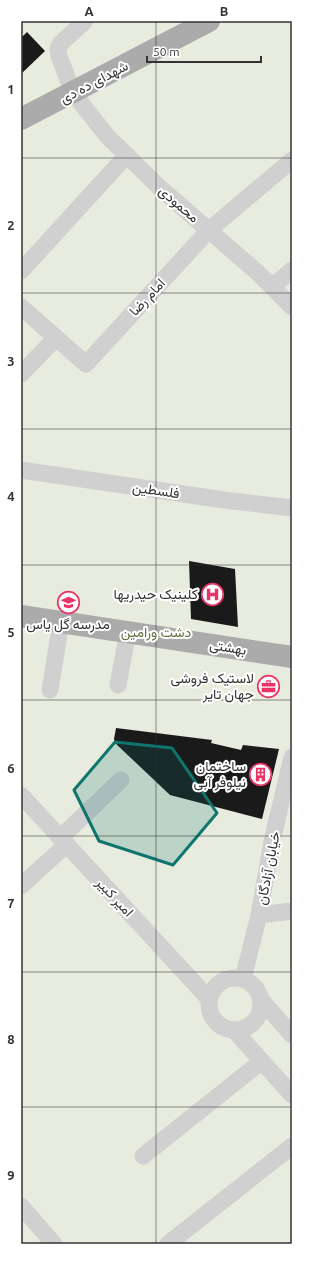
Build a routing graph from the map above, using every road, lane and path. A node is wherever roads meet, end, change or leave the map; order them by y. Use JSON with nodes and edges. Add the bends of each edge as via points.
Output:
{"nodes":[{"id":1,"x":86,"y":21,"type":"edge"},
{"id":2,"x":209,"y":21,"type":"edge"},
{"id":3,"x":74,"y":93,"type":"junction"},
{"id":4,"x":23,"y":116,"type":"edge"},
{"id":5,"x":127,"y":156,"type":"junction"},
{"id":6,"x":292,"y":160,"type":"edge"},
{"id":7,"x":209,"y":230,"type":"junction"},
{"id":8,"x":292,"y":270,"type":"edge"},
{"id":9,"x":21,"y":271,"type":"edge"},
{"id":10,"x":272,"y":287,"type":"junction"},
{"id":11,"x":21,"y":307,"type":"edge"},
{"id":12,"x":292,"y":307,"type":"edge"},
{"id":13,"x":56,"y":338,"type":"junction"},
{"id":14,"x":21,"y":374,"type":"edge"},
{"id":15,"x":21,"y":470,"type":"edge"},
{"id":16,"x":292,"y":508,"type":"edge"},
{"id":17,"x":21,"y":616,"type":"edge"},
{"id":18,"x":61,"y":622,"type":"junction"},
{"id":19,"x":128,"y":632,"type":"junction"},
{"id":20,"x":292,"y":657,"type":"edge"},
{"id":21,"x":118,"y":685,"type":"dead end"},
{"id":22,"x":50,"y":690,"type":"dead end"},
{"id":23,"x":292,"y":758,"type":"edge"},
{"id":24,"x":121,"y":780,"type":"dead end"},
{"id":25,"x":21,"y":796,"type":"edge"},
{"id":26,"x":63,"y":842,"type":"junction"},
{"id":27,"x":21,"y":886,"type":"edge"},
{"id":28,"x":292,"y":911,"type":"edge"},
{"id":29,"x":259,"y":915,"type":"junction"},
{"id":30,"x":243,"y":978,"type":"junction"},
{"id":31,"x":209,"y":999,"type":"junction"},
{"id":32,"x":261,"y":1000,"type":"junction"},
{"id":33,"x":288,"y":1026,"type":"edge"},
{"id":34,"x":234,"y":1030,"type":"junction"},
{"id":35,"x":261,"y":1062,"type":"junction"},
{"id":36,"x":292,"y":1095,"type":"edge"},
{"id":37,"x":292,"y":1146,"type":"edge"},
{"id":38,"x":143,"y":1156,"type":"dead end"},
{"id":39,"x":21,"y":1206,"type":"edge"},
{"id":40,"x":54,"y":1244,"type":"edge"},
{"id":41,"x":168,"y":1244,"type":"edge"}],
"edges":[{"from":1,"to":3,"type":"street","name":"محمودی","via":[[60,44],[58,49]]},
{"from":2,"to":3,"type":"main road","name":"شهدای ده دی"},
{"from":3,"to":4,"type":"main road","name":"شهدای ده دی"},
{"from":3,"to":5,"type":"street","name":"محمودی","via":[[108,137]]},
{"from":5,"to":7,"type":"street","name":"محمودی"},
{"from":5,"to":9,"type":"street"},
{"from":6,"to":7,"type":"street","name":"امام رضا"},
{"from":7,"to":10,"type":"street","name":"محمودی"},
{"from":7,"to":13,"type":"street","name":"امام رضا","via":[[86,364]]},
{"from":8,"to":10,"type":"street"},
{"from":10,"to":12,"type":"street","name":"محمودی"},
{"from":11,"to":13,"type":"street"},
{"from":13,"to":14,"type":"street"},
{"from":15,"to":16,"type":"street","name":"فلسطین"},
{"from":17,"to":18,"type":"main road","name":"بهشتی"},
{"from":18,"to":19,"type":"main road","name":"بهشتی"},
{"from":18,"to":22,"type":"street"},
{"from":19,"to":20,"type":"main road","name":"بهشتی"},
{"from":19,"to":21,"type":"street"},
{"from":23,"to":29,"type":"street","name":"خیابان آزادگان","via":[[272,841]]},
{"from":24,"to":26,"type":"street"},
{"from":25,"to":26,"type":"street","name":"امیر کبیر"},
{"from":26,"to":27,"type":"street"},
{"from":26,"to":31,"type":"street","name":"امیر کبیر"},
{"from":28,"to":29,"type":"street"},
{"from":29,"to":30,"type":"street","name":"خیابان آزادگان"},
{"from":30,"to":31,"type":"street","via":[[230,978],[218,983]]},
{"from":30,"to":32,"type":"street","via":[[256,987]]},
{"from":31,"to":34,"type":"street","via":[[209,1008],[217,1023]]},
{"from":32,"to":33,"type":"street"},
{"from":32,"to":34,"type":"street","via":[[261,1010],[251,1025]]},
{"from":34,"to":35,"type":"street"},
{"from":35,"to":36,"type":"street"},
{"from":35,"to":38,"type":"street"},
{"from":37,"to":41,"type":"street"},
{"from":39,"to":40,"type":"street"}]}
